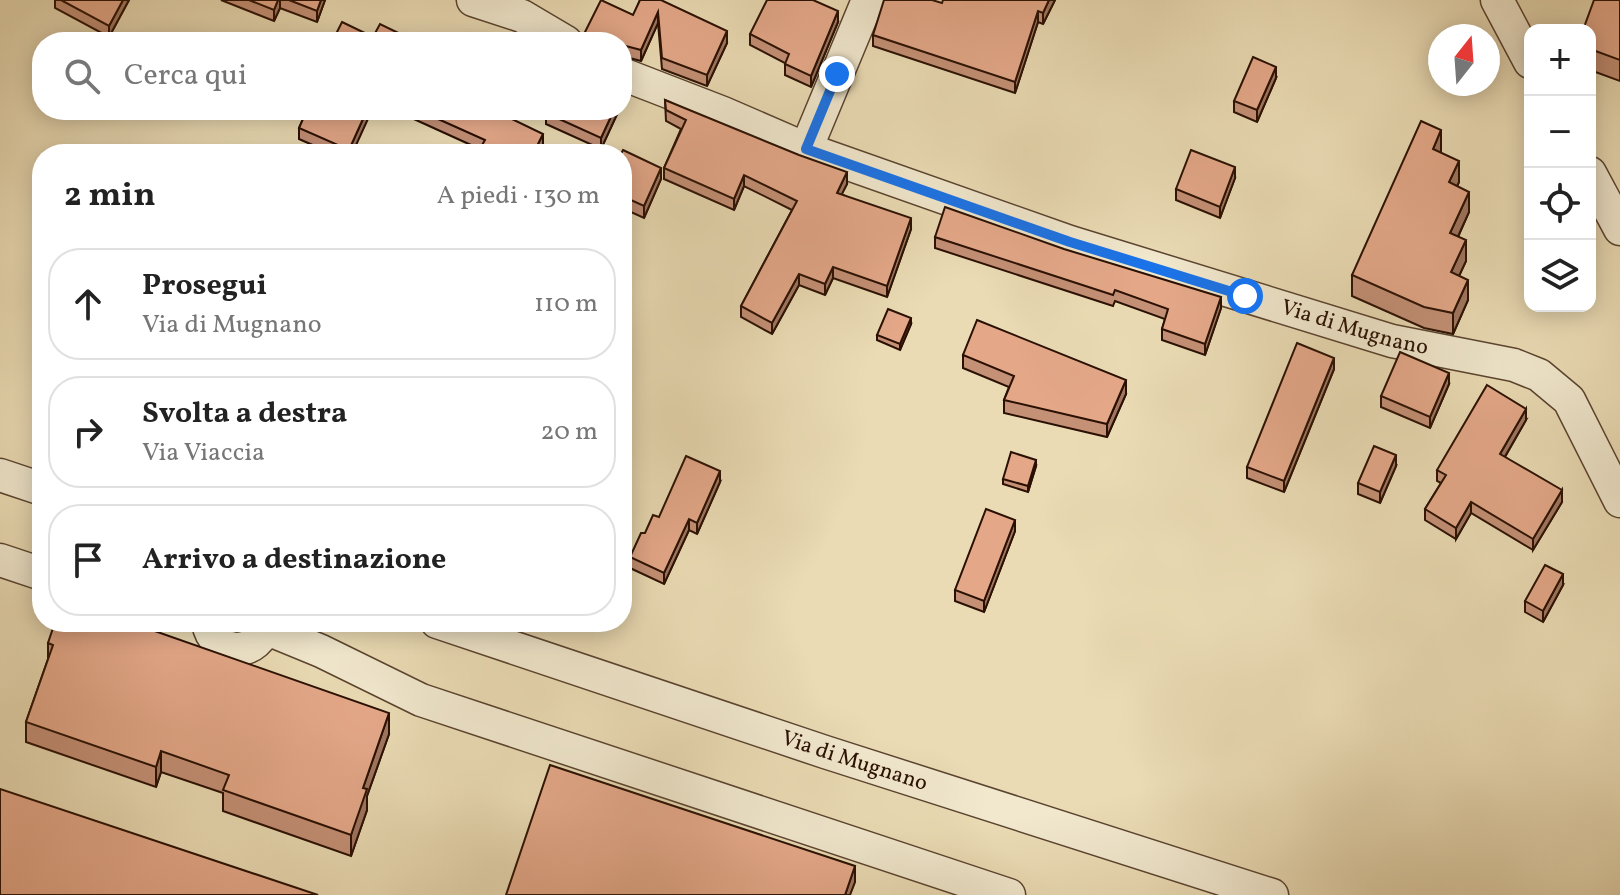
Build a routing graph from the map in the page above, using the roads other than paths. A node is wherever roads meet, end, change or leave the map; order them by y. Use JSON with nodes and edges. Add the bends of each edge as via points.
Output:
{"nodes":[{"id":1,"x":473,"y":0,"type":"edge"},
{"id":2,"x":868,"y":0,"type":"edge"},
{"id":3,"x":1497,"y":0,"type":"edge"},
{"id":4,"x":549,"y":32,"type":"edge"},
{"id":5,"x":1524,"y":51,"type":"edge"},
{"id":6,"x":632,"y":78,"type":"edge"},
{"id":7,"x":806,"y":149,"type":"junction"},
{"id":8,"x":1596,"y":184,"type":"edge"},
{"id":9,"x":1620,"y":229,"type":"edge"},
{"id":10,"x":0,"y":475,"type":"edge"},
{"id":11,"x":32,"y":486,"type":"edge"},
{"id":12,"x":1620,"y":501,"type":"edge"},
{"id":13,"x":0,"y":560,"type":"edge"},
{"id":14,"x":32,"y":571,"type":"edge"},
{"id":15,"x":212,"y":632,"type":"edge"},
{"id":16,"x":263,"y":632,"type":"edge"},
{"id":17,"x":281,"y":632,"type":"edge"},
{"id":18,"x":467,"y":632,"type":"edge"},
{"id":19,"x":1009,"y":895,"type":"edge"},
{"id":20,"x":1272,"y":895,"type":"edge"}],
"edges":[{"from":1,"to":4,"type":"street","via":[[522,16]]},
{"from":2,"to":7,"type":"street"},
{"from":3,"to":5,"type":"street"},
{"from":6,"to":7,"type":"street","name":"Via di Mugnano"},
{"from":7,"to":12,"type":"street","name":"Via di Mugnano","via":[[1070,242],[1377,337],[1514,365],[1539,375],[1569,400]]},
{"from":8,"to":9,"type":"street"},
{"from":10,"to":11,"type":"street"},
{"from":13,"to":14,"type":"street"},
{"from":15,"to":16,"type":"street","via":[[235,649],[254,644]]},
{"from":17,"to":19,"type":"street","via":[[421,700]]},
{"from":18,"to":20,"type":"street","name":"Via di Mugnano"}]}
